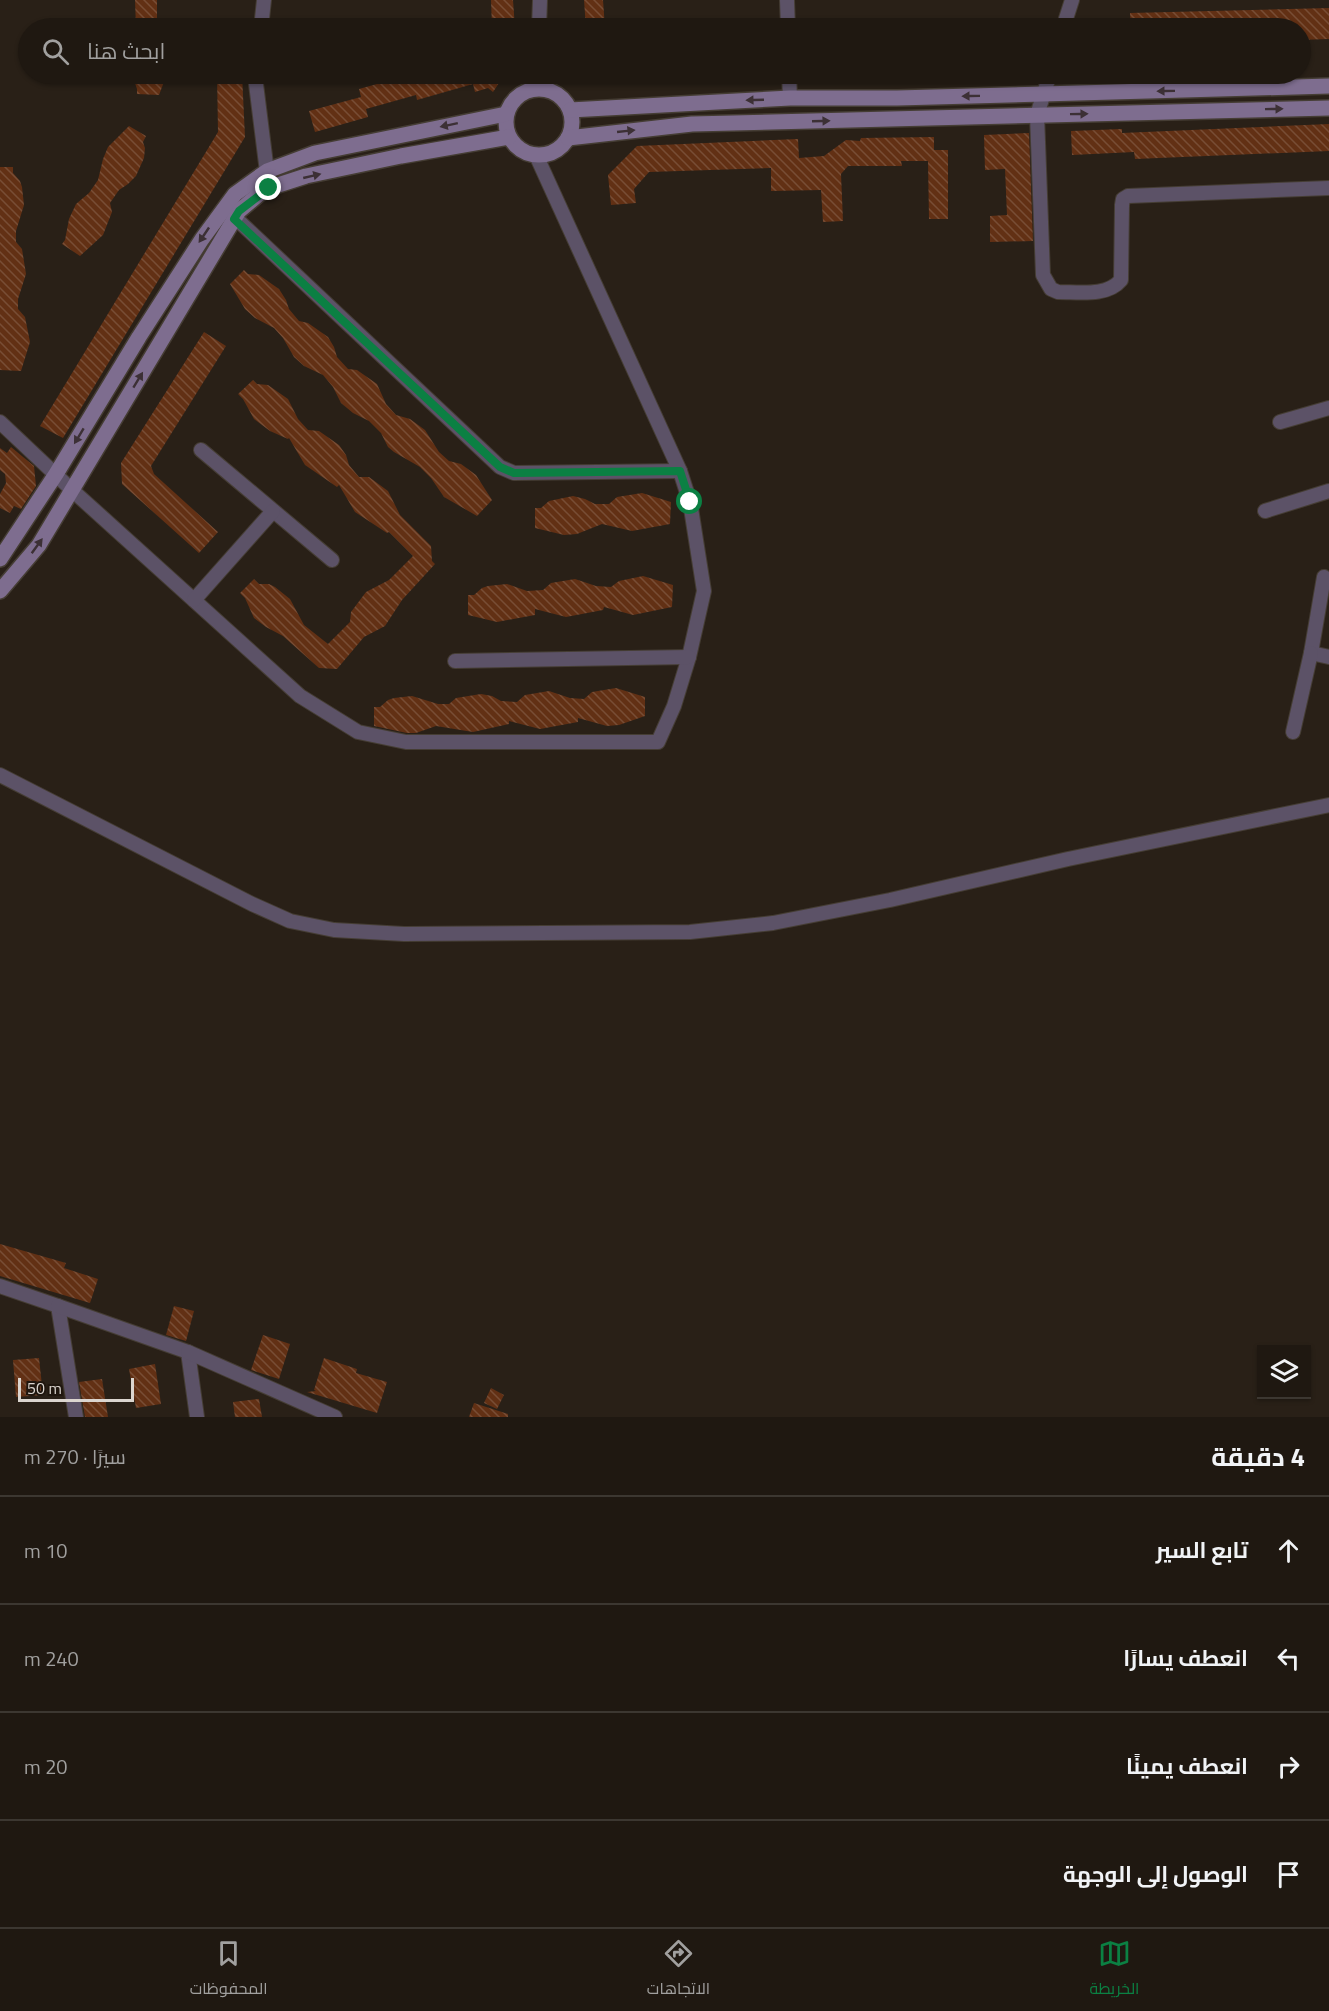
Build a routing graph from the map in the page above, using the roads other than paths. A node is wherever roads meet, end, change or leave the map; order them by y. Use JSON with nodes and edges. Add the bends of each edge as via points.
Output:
{"nodes":[{"id":1,"x":264,"y":0,"type":"edge"},
{"id":2,"x":540,"y":0,"type":"edge"},
{"id":3,"x":787,"y":0,"type":"edge"},
{"id":4,"x":1072,"y":0,"type":"edge"},
{"id":5,"x":262,"y":18,"type":"edge"},
{"id":6,"x":539,"y":18,"type":"edge"},
{"id":7,"x":788,"y":18,"type":"edge"},
{"id":8,"x":1066,"y":18,"type":"edge"},
{"id":9,"x":256,"y":84,"type":"edge"},
{"id":10,"x":534,"y":84,"type":"edge"},
{"id":11,"x":542,"y":84,"type":"edge"},
{"id":12,"x":789,"y":84,"type":"edge"},
{"id":13,"x":1047,"y":84,"type":"edge"},
{"id":14,"x":1329,"y":86,"type":"edge"},
{"id":15,"x":1044,"y":94,"type":"junction"},
{"id":16,"x":790,"y":98,"type":"junction"},
{"id":17,"x":1329,"y":108,"type":"edge"},
{"id":18,"x":570,"y":110,"type":"junction"},
{"id":19,"x":506,"y":114,"type":"junction"},
{"id":20,"x":1038,"y":115,"type":"junction"},
{"id":21,"x":509,"y":137,"type":"junction"},
{"id":22,"x":568,"y":138,"type":"junction"},
{"id":23,"x":536,"y":155,"type":"junction"},
{"id":24,"x":267,"y":171,"type":"junction"},
{"id":25,"x":269,"y":188,"type":"junction"},
{"id":26,"x":1329,"y":188,"type":"edge"},
{"id":27,"x":229,"y":213,"type":"junction"},
{"id":28,"x":1329,"y":408,"type":"edge"},
{"id":29,"x":0,"y":422,"type":"edge"},
{"id":30,"x":1280,"y":422,"type":"dead end"},
{"id":31,"x":201,"y":450,"type":"dead end"},
{"id":32,"x":680,"y":471,"type":"junction"},
{"id":33,"x":56,"y":474,"type":"junction"},
{"id":34,"x":72,"y":490,"type":"junction"},
{"id":35,"x":1329,"y":491,"type":"edge"},
{"id":36,"x":273,"y":511,"type":"junction"},
{"id":37,"x":1265,"y":511,"type":"dead end"},
{"id":38,"x":0,"y":559,"type":"edge"},
{"id":39,"x":332,"y":560,"type":"dead end"},
{"id":40,"x":1324,"y":577,"type":"dead end"},
{"id":41,"x":0,"y":591,"type":"edge"},
{"id":42,"x":194,"y":600,"type":"junction"},
{"id":43,"x":1311,"y":653,"type":"junction"},
{"id":44,"x":689,"y":657,"type":"junction"},
{"id":45,"x":1329,"y":657,"type":"edge"},
{"id":46,"x":455,"y":661,"type":"dead end"},
{"id":47,"x":1293,"y":732,"type":"dead end"},
{"id":48,"x":0,"y":775,"type":"edge"},
{"id":49,"x":1329,"y":805,"type":"edge"},
{"id":50,"x":0,"y":1286,"type":"edge"},
{"id":51,"x":58,"y":1306,"type":"junction"},
{"id":52,"x":188,"y":1352,"type":"junction"},
{"id":53,"x":76,"y":1417,"type":"edge"},
{"id":54,"x":197,"y":1417,"type":"edge"},
{"id":55,"x":335,"y":1417,"type":"edge"}],
"edges":[{"from":1,"to":5,"type":"street"},
{"from":2,"to":6,"type":"street"},
{"from":3,"to":7,"type":"street"},
{"from":4,"to":8,"type":"street"},
{"from":9,"to":24,"type":"street"},
{"from":10,"to":19,"type":"main road","via":[[514,99]]},
{"from":11,"to":18,"type":"main road"},
{"from":12,"to":16,"type":"street"},
{"from":13,"to":15,"type":"street"},
{"from":14,"to":15,"type":"main road","one_way":true},
{"from":15,"to":16,"type":"main road","one_way":true},
{"from":15,"to":20,"type":"street"},
{"from":16,"to":18,"type":"main road","one_way":true},
{"from":20,"to":17,"type":"main road","one_way":true},
{"from":18,"to":22,"type":"main road"},
{"from":19,"to":21,"type":"main road"},
{"from":19,"to":24,"type":"main road","one_way":true,"via":[[315,153]]},
{"from":22,"to":20,"type":"main road","one_way":true,"via":[[692,124]]},
{"from":20,"to":26,"type":"street","via":[[1043,275],[1051,289],[1058,292],[1105,291],[1121,280],[1122,205],[1128,196]]},
{"from":21,"to":23,"type":"main road","via":[[520,150]]},
{"from":25,"to":21,"type":"main road","one_way":true,"via":[[401,156]]},
{"from":22,"to":23,"type":"main road","via":[[554,151]]},
{"from":23,"to":32,"type":"street"},
{"from":24,"to":25,"type":"street"},
{"from":24,"to":27,"type":"main road","via":[[235,194]]},
{"from":25,"to":27,"type":"main road","via":[[239,211]]},
{"from":27,"to":32,"type":"street","via":[[500,467],[514,473]]},
{"from":27,"to":33,"type":"main road","one_way":true,"via":[[139,337]]},
{"from":34,"to":27,"type":"main road","one_way":true},
{"from":28,"to":30,"type":"street"},
{"from":29,"to":33,"type":"street"},
{"from":31,"to":36,"type":"street"},
{"from":32,"to":44,"type":"street","via":[[690,502],[704,591]]},
{"from":33,"to":34,"type":"street"},
{"from":33,"to":38,"type":"main road"},
{"from":41,"to":34,"type":"main road","one_way":true,"via":[[39,545]]},
{"from":34,"to":42,"type":"street"},
{"from":35,"to":37,"type":"street"},
{"from":36,"to":39,"type":"street"},
{"from":36,"to":42,"type":"street"},
{"from":40,"to":43,"type":"street"},
{"from":42,"to":44,"type":"street","via":[[300,696],[358,732],[405,742],[658,742]]},
{"from":43,"to":45,"type":"street"},
{"from":43,"to":47,"type":"street"},
{"from":44,"to":46,"type":"street"},
{"from":48,"to":49,"type":"street","via":[[290,921],[334,930],[404,934],[690,932],[774,923]]},
{"from":50,"to":51,"type":"street"},
{"from":51,"to":52,"type":"street"},
{"from":51,"to":53,"type":"street"},
{"from":52,"to":54,"type":"street"},
{"from":52,"to":55,"type":"street"}]}
